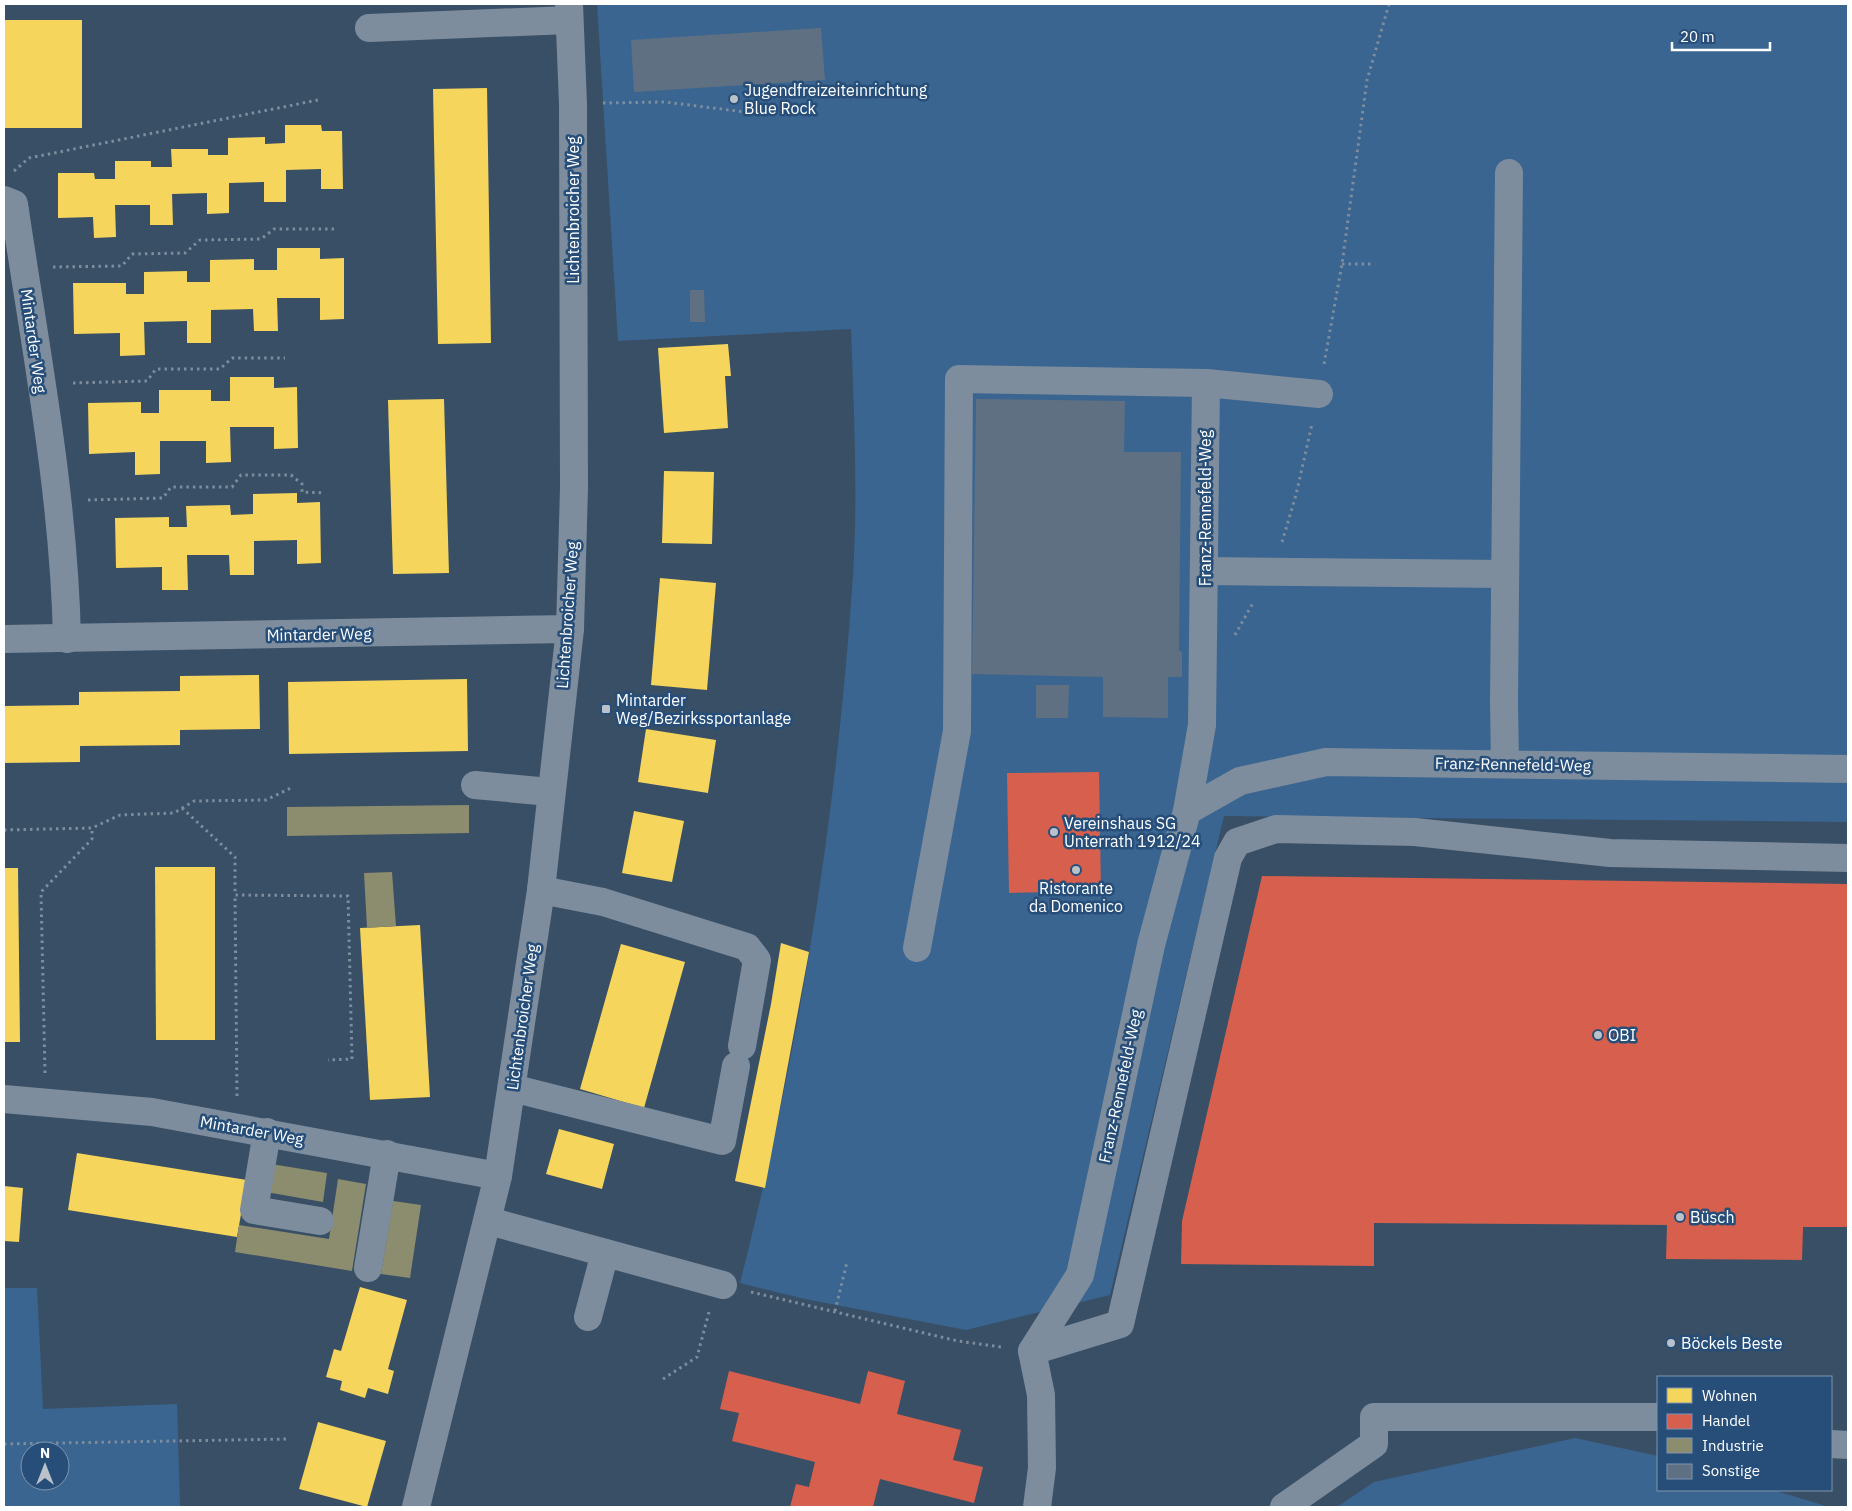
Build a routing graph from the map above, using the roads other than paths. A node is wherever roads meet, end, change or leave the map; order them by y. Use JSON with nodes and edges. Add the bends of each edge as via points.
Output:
{"nodes":[{"id":1,"x":569,"y":12,"type":"edge"},
{"id":2,"x":369,"y":28,"type":"dead end"},
{"id":3,"x":1509,"y":173,"type":"dead end"},
{"id":4,"x":4,"y":200,"type":"edge"},
{"id":5,"x":1206,"y":383,"type":"junction"},
{"id":6,"x":1319,"y":394,"type":"road end"},
{"id":7,"x":1205,"y":571,"type":"junction"},
{"id":8,"x":1505,"y":574,"type":"junction"},
{"id":9,"x":570,"y":629,"type":"junction"},
{"id":10,"x":4,"y":638,"type":"edge"},
{"id":11,"x":68,"y":638,"type":"junction"},
{"id":12,"x":1505,"y":764,"type":"junction"},
{"id":13,"x":1848,"y":769,"type":"edge"},
{"id":14,"x":475,"y":785,"type":"dead end"},
{"id":15,"x":550,"y":792,"type":"junction"},
{"id":16,"x":1187,"y":811,"type":"junction"},
{"id":17,"x":1848,"y":858,"type":"edge"},
{"id":18,"x":541,"y":890,"type":"junction"},
{"id":19,"x":917,"y":948,"type":"dead end"},
{"id":20,"x":512,"y":1088,"type":"junction"},
{"id":21,"x":4,"y":1098,"type":"edge"},
{"id":22,"x":267,"y":1132,"type":"junction"},
{"id":23,"x":386,"y":1154,"type":"junction"},
{"id":24,"x":498,"y":1176,"type":"junction"},
{"id":25,"x":320,"y":1221,"type":"dead end"},
{"id":26,"x":488,"y":1221,"type":"junction"},
{"id":27,"x":605,"y":1253,"type":"junction"},
{"id":28,"x":368,"y":1268,"type":"dead end"},
{"id":29,"x":720,"y":1284,"type":"road end"},
{"id":30,"x":588,"y":1317,"type":"dead end"},
{"id":31,"x":1032,"y":1351,"type":"junction"},
{"id":32,"x":1657,"y":1417,"type":"edge"},
{"id":33,"x":1832,"y":1444,"type":"edge"},
{"id":34,"x":1848,"y":1444,"type":"edge"},
{"id":35,"x":416,"y":1507,"type":"edge"},
{"id":36,"x":1037,"y":1507,"type":"edge"},
{"id":37,"x":1284,"y":1507,"type":"edge"}],
"edges":[{"from":1,"to":2,"type":"street"},
{"from":1,"to":9,"type":"street","name":"Lichtenbroicher Weg","via":[[573,104],[574,488]]},
{"from":3,"to":8,"type":"street"},
{"from":4,"to":11,"type":"street","name":"Mintarder Weg","via":[[14,204],[57,500]]},
{"from":5,"to":6,"type":"street"},
{"from":5,"to":7,"type":"street","name":"Franz-Rennefeld-Weg"},
{"from":5,"to":19,"type":"street","via":[[959,379],[957,731]]},
{"from":7,"to":8,"type":"street"},
{"from":7,"to":16,"type":"street","name":"Franz-Rennefeld-Weg","via":[[1202,725]]},
{"from":8,"to":12,"type":"street"},
{"from":9,"to":11,"type":"street","name":"Mintarder Weg"},
{"from":9,"to":15,"type":"street","name":"Lichtenbroicher Weg"},
{"from":10,"to":11,"type":"street","name":"Mintarder Weg"},
{"from":12,"to":13,"type":"street","name":"Franz-Rennefeld-Weg"},
{"from":12,"to":16,"type":"street","name":"Franz-Rennefeld-Weg","via":[[1326,762],[1240,781]]},
{"from":14,"to":15,"type":"street"},
{"from":15,"to":18,"type":"street","name":"Lichtenbroicher Weg"},
{"from":16,"to":31,"type":"street","name":"Franz-Rennefeld-Weg","via":[[1151,945],[1080,1275]]},
{"from":17,"to":31,"type":"street","via":[[1610,853],[1415,832],[1276,829],[1237,842],[1228,858],[1120,1324]]},
{"from":18,"to":20,"type":"street","name":"Lichtenbroicher Weg"},
{"from":18,"to":20,"type":"street","via":[[602,902],[747,946],[757,960],[722,1141]]},
{"from":20,"to":24,"type":"street","name":"Lichtenbroicher Weg"},
{"from":21,"to":22,"type":"street","name":"Mintarder Weg","via":[[152,1112]]},
{"from":22,"to":23,"type":"street","name":"Mintarder Weg"},
{"from":22,"to":25,"type":"street","via":[[254,1210]]},
{"from":23,"to":24,"type":"street","name":"Mintarder Weg"},
{"from":23,"to":28,"type":"street"},
{"from":24,"to":26,"type":"street","name":"Lichtenbroicher Weg"},
{"from":26,"to":27,"type":"street"},
{"from":26,"to":35,"type":"street","name":"Lichtenbroicher Weg"},
{"from":27,"to":29,"type":"street"},
{"from":27,"to":30,"type":"street"},
{"from":31,"to":36,"type":"street","via":[[1041,1395],[1042,1468]]},
{"from":32,"to":37,"type":"street","via":[[1374,1417],[1374,1444]]},
{"from":33,"to":34,"type":"street"}]}
